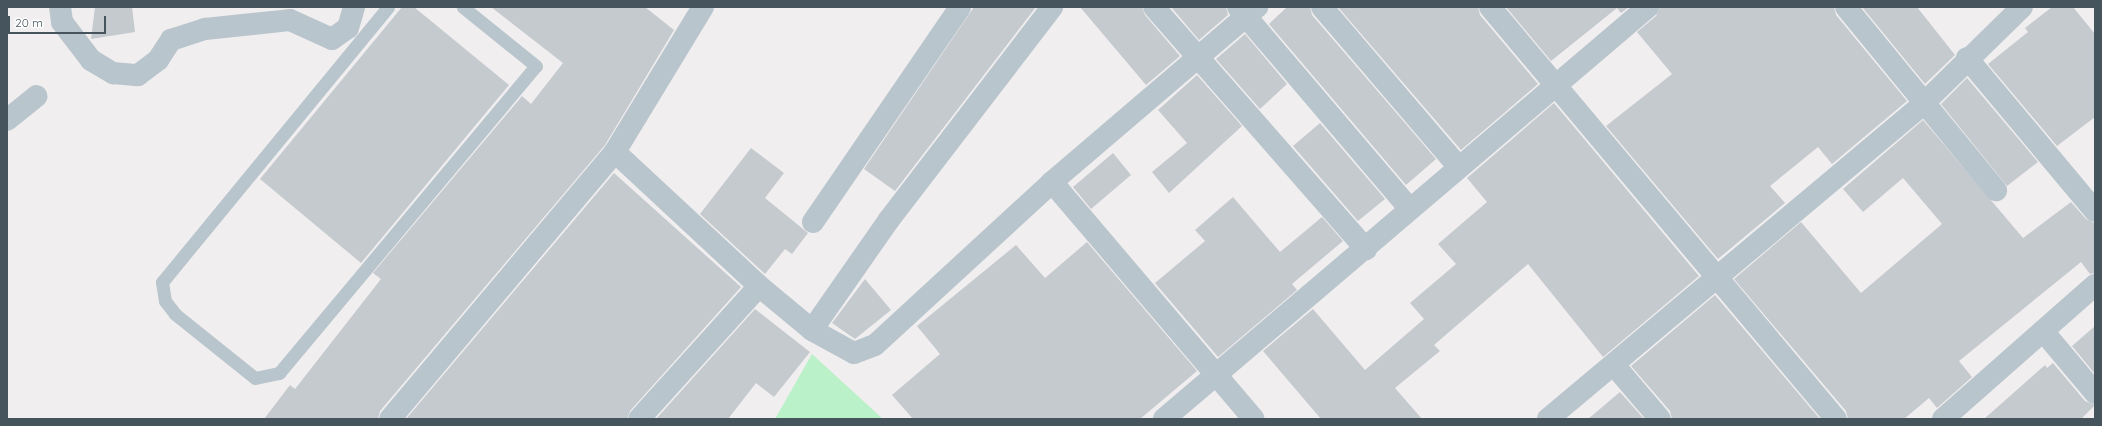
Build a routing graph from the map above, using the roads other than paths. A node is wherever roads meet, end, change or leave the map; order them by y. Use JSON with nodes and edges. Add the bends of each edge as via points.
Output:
{"nodes":[{"id":1,"x":60,"y":7,"type":"edge"},
{"id":2,"x":354,"y":7,"type":"edge"},
{"id":3,"x":388,"y":7,"type":"edge"},
{"id":4,"x":463,"y":7,"type":"edge"},
{"id":5,"x":703,"y":7,"type":"edge"},
{"id":6,"x":960,"y":7,"type":"edge"},
{"id":7,"x":1052,"y":7,"type":"edge"},
{"id":8,"x":1154,"y":7,"type":"edge"},
{"id":9,"x":1322,"y":7,"type":"edge"},
{"id":10,"x":1490,"y":7,"type":"edge"},
{"id":11,"x":1648,"y":7,"type":"edge"},
{"id":12,"x":1846,"y":7,"type":"edge"},
{"id":13,"x":2022,"y":7,"type":"edge"},
{"id":14,"x":1247,"y":10,"type":"edge"},
{"id":15,"x":1967,"y":58,"type":"junction"},
{"id":16,"x":1198,"y":59,"type":"junction"},
{"id":17,"x":1558,"y":85,"type":"junction"},
{"id":18,"x":36,"y":96,"type":"dead end"},
{"id":19,"x":1924,"y":103,"type":"junction"},
{"id":20,"x":7,"y":120,"type":"edge"},
{"id":21,"x":615,"y":152,"type":"junction"},
{"id":22,"x":1458,"y":166,"type":"junction"},
{"id":23,"x":1052,"y":182,"type":"junction"},
{"id":24,"x":1996,"y":190,"type":"dead end"},
{"id":25,"x":1409,"y":208,"type":"junction"},
{"id":26,"x":2095,"y":211,"type":"edge"},
{"id":27,"x":813,"y":222,"type":"dead end"},
{"id":28,"x":1366,"y":249,"type":"junction"},
{"id":29,"x":1718,"y":276,"type":"junction"},
{"id":30,"x":2095,"y":285,"type":"edge"},
{"id":31,"x":759,"y":286,"type":"junction"},
{"id":32,"x":812,"y":330,"type":"junction"},
{"id":33,"x":2043,"y":331,"type":"junction"},
{"id":34,"x":1614,"y":365,"type":"junction"},
{"id":35,"x":1216,"y":374,"type":"junction"},
{"id":36,"x":2095,"y":393,"type":"edge"},
{"id":37,"x":390,"y":419,"type":"edge"},
{"id":38,"x":639,"y":419,"type":"edge"},
{"id":39,"x":1164,"y":419,"type":"edge"},
{"id":40,"x":1254,"y":419,"type":"edge"},
{"id":41,"x":1548,"y":419,"type":"edge"},
{"id":42,"x":1660,"y":419,"type":"edge"},
{"id":43,"x":1836,"y":419,"type":"edge"},
{"id":44,"x":1943,"y":419,"type":"edge"}],
"edges":[{"from":1,"to":2,"type":"street","via":[[62,22],[91,60],[113,73],[138,75],[158,60],[171,40],[205,29],[290,20],[332,39],[348,28]]},
{"from":3,"to":4,"type":"lane","via":[[162,282],[165,301],[175,314],[255,378],[279,373],[536,66]]},
{"from":5,"to":21,"type":"street"},
{"from":6,"to":27,"type":"street"},
{"from":7,"to":32,"type":"street","via":[[888,221]]},
{"from":8,"to":16,"type":"street"},
{"from":9,"to":22,"type":"street"},
{"from":10,"to":17,"type":"street"},
{"from":11,"to":17,"type":"street"},
{"from":12,"to":19,"type":"street"},
{"from":13,"to":15,"type":"street"},
{"from":14,"to":16,"type":"street"},
{"from":14,"to":25,"type":"street"},
{"from":15,"to":19,"type":"street"},
{"from":15,"to":26,"type":"street"},
{"from":16,"to":23,"type":"street"},
{"from":16,"to":28,"type":"street"},
{"from":17,"to":22,"type":"street"},
{"from":17,"to":29,"type":"street"},
{"from":18,"to":20,"type":"street"},
{"from":19,"to":24,"type":"street"},
{"from":19,"to":29,"type":"street"},
{"from":21,"to":31,"type":"street"},
{"from":21,"to":37,"type":"street"},
{"from":22,"to":25,"type":"street"},
{"from":23,"to":32,"type":"street","via":[[869,350],[854,353],[843,350]]},
{"from":23,"to":35,"type":"street"},
{"from":25,"to":28,"type":"street"},
{"from":28,"to":35,"type":"street"},
{"from":29,"to":34,"type":"street"},
{"from":29,"to":43,"type":"street"},
{"from":30,"to":33,"type":"street"},
{"from":31,"to":32,"type":"street"},
{"from":31,"to":38,"type":"street"},
{"from":33,"to":36,"type":"street"},
{"from":33,"to":44,"type":"street"},
{"from":34,"to":41,"type":"street"},
{"from":34,"to":42,"type":"street"},
{"from":35,"to":39,"type":"street"},
{"from":35,"to":40,"type":"street"}]}
